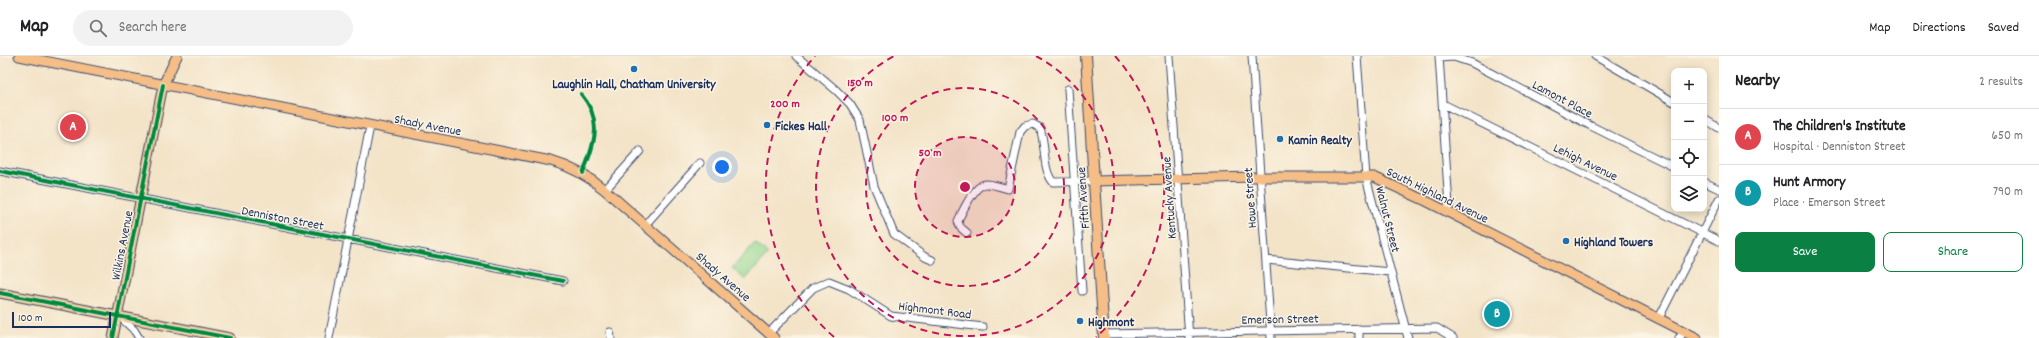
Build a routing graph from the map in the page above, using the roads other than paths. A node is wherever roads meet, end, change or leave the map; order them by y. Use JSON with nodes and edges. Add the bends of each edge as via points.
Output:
{"nodes":[{"id":1,"x":19,"y":56,"type":"edge"},
{"id":2,"x":177,"y":56,"type":"edge"},
{"id":3,"x":796,"y":56,"type":"edge"},
{"id":4,"x":1086,"y":56,"type":"edge"},
{"id":5,"x":1170,"y":56,"type":"edge"},
{"id":6,"x":1252,"y":56,"type":"edge"},
{"id":7,"x":1357,"y":56,"type":"edge"},
{"id":8,"x":1595,"y":56,"type":"edge"},
{"id":9,"x":1439,"y":57,"type":"edge"},
{"id":10,"x":44,"y":58,"type":"edge"},
{"id":11,"x":163,"y":84,"type":"junction"},
{"id":12,"x":1068,"y":89,"type":"dead end"},
{"id":13,"x":1671,"y":100,"type":"edge"},
{"id":14,"x":1442,"y":104,"type":"junction"},
{"id":15,"x":1707,"y":121,"type":"edge"},
{"id":16,"x":370,"y":126,"type":"junction"},
{"id":17,"x":1719,"y":128,"type":"edge"},
{"id":18,"x":640,"y":151,"type":"dead end"},
{"id":19,"x":700,"y":162,"type":"dead end"},
{"id":20,"x":1671,"y":166,"type":"edge"},
{"id":21,"x":0,"y":171,"type":"edge"},
{"id":22,"x":1260,"y":177,"type":"junction"},
{"id":23,"x":1366,"y":177,"type":"junction"},
{"id":24,"x":1178,"y":179,"type":"junction"},
{"id":25,"x":1074,"y":181,"type":"junction"},
{"id":26,"x":1094,"y":181,"type":"junction"},
{"id":27,"x":1707,"y":183,"type":"edge"},
{"id":28,"x":1719,"y":189,"type":"edge"},
{"id":29,"x":605,"y":190,"type":"junction"},
{"id":30,"x":140,"y":199,"type":"junction"},
{"id":31,"x":1719,"y":199,"type":"edge"},
{"id":32,"x":1448,"y":212,"type":"junction"},
{"id":33,"x":646,"y":225,"type":"junction"},
{"id":34,"x":1703,"y":233,"type":"junction"},
{"id":35,"x":967,"y":234,"type":"dead end"},
{"id":36,"x":348,"y":239,"type":"junction"},
{"id":37,"x":1719,"y":241,"type":"edge"},
{"id":38,"x":932,"y":260,"type":"dead end"},
{"id":39,"x":1266,"y":260,"type":"junction"},
{"id":40,"x":1390,"y":272,"type":"junction"},
{"id":41,"x":563,"y":281,"type":"dead end"},
{"id":42,"x":1082,"y":291,"type":"dead end"},
{"id":43,"x":0,"y":292,"type":"edge"},
{"id":44,"x":117,"y":315,"type":"junction"},
{"id":45,"x":1659,"y":318,"type":"junction"},
{"id":46,"x":983,"y":327,"type":"dead end"},
{"id":47,"x":1406,"y":328,"type":"junction"},
{"id":48,"x":1359,"y":329,"type":"junction"},
{"id":49,"x":1271,"y":330,"type":"junction"},
{"id":50,"x":1189,"y":334,"type":"edge"},
{"id":51,"x":1681,"y":335,"type":"edge"},
{"id":52,"x":772,"y":336,"type":"edge"},
{"id":53,"x":1104,"y":336,"type":"edge"},
{"id":54,"x":113,"y":338,"type":"edge"},
{"id":55,"x":139,"y":338,"type":"edge"},
{"id":56,"x":230,"y":338,"type":"edge"},
{"id":57,"x":329,"y":338,"type":"edge"},
{"id":58,"x":1272,"y":338,"type":"edge"},
{"id":59,"x":1359,"y":338,"type":"edge"},
{"id":60,"x":1408,"y":338,"type":"edge"},
{"id":61,"x":1453,"y":338,"type":"edge"},
{"id":62,"x":1697,"y":338,"type":"edge"}],
"edges":[{"from":1,"to":10,"type":"main road","name":"Shady Avenue"},
{"from":2,"to":11,"type":"main road","name":"Wilkins Avenue"},
{"from":3,"to":38,"type":"street","via":[[850,104],[860,120],[874,186],[894,234]]},
{"from":4,"to":26,"type":"highway","name":"Fifth Avenue"},
{"from":5,"to":24,"type":"street","name":"Kentucky Avenue"},
{"from":6,"to":22,"type":"street","name":"Howe Street"},
{"from":7,"to":23,"type":"street","name":"Walnut Street"},
{"from":8,"to":13,"type":"street"},
{"from":9,"to":14,"type":"street"},
{"from":9,"to":20,"type":"street","name":"Lamont Place","via":[[1454,57],[1472,63]]},
{"from":10,"to":11,"type":"main road","name":"Shady Avenue"},
{"from":11,"to":16,"type":"main road","name":"Shady Avenue"},
{"from":11,"to":30,"type":"main road","name":"Wilkins Avenue"},
{"from":12,"to":25,"type":"street"},
{"from":14,"to":32,"type":"street"},
{"from":14,"to":34,"type":"street","name":"Lehigh Avenue"},
{"from":15,"to":17,"type":"street"},
{"from":16,"to":29,"type":"main road","name":"Shady Avenue","via":[[551,161],[571,167]]},
{"from":16,"to":36,"type":"street"},
{"from":18,"to":29,"type":"street"},
{"from":19,"to":33,"type":"street"},
{"from":21,"to":30,"type":"street","name":"Denniston Street"},
{"from":22,"to":23,"type":"main road","name":"South Highland Avenue"},
{"from":22,"to":24,"type":"main road","name":"South Highland Avenue"},
{"from":22,"to":39,"type":"street","name":"Howe Street"},
{"from":23,"to":32,"type":"main road","name":"South Highland Avenue","via":[[1374,177]]},
{"from":23,"to":40,"type":"street","name":"Walnut Street"},
{"from":24,"to":26,"type":"main road","name":"South Highland Avenue"},
{"from":24,"to":50,"type":"street","name":"Kentucky Avenue"},
{"from":25,"to":26,"type":"street"},
{"from":25,"to":35,"type":"street","via":[[1053,182],[1048,176],[1040,128],[1033,124],[1025,126],[1020,132],[1008,188],[985,184],[979,186],[963,210],[958,221]]},
{"from":25,"to":42,"type":"street"},
{"from":26,"to":53,"type":"highway","name":"Fifth Avenue"},
{"from":27,"to":28,"type":"street"},
{"from":29,"to":33,"type":"main road","name":"Shady Avenue"},
{"from":30,"to":36,"type":"street","name":"Denniston Street"},
{"from":30,"to":44,"type":"main road","name":"Wilkins Avenue"},
{"from":31,"to":34,"type":"street"},
{"from":32,"to":45,"type":"main road","name":"South Highland Avenue"},
{"from":33,"to":52,"type":"main road","name":"Shady Avenue"},
{"from":34,"to":37,"type":"street","name":"Lehigh Avenue"},
{"from":34,"to":45,"type":"street"},
{"from":36,"to":41,"type":"street","name":"Denniston Street"},
{"from":36,"to":57,"type":"street"},
{"from":39,"to":40,"type":"street"},
{"from":39,"to":49,"type":"street","name":"Howe Street"},
{"from":40,"to":47,"type":"street","name":"Walnut Street"},
{"from":43,"to":44,"type":"main road"},
{"from":44,"to":54,"type":"main road","name":"Wilkins Avenue"},
{"from":44,"to":55,"type":"street"},
{"from":44,"to":56,"type":"main road"},
{"from":45,"to":51,"type":"main road","name":"South Highland Avenue"},
{"from":46,"to":52,"type":"street","name":"Highmont Road","via":[[891,316],[849,289],[829,281],[813,288]]},
{"from":47,"to":48,"type":"street","name":"Emerson Street"},
{"from":47,"to":60,"type":"street","name":"Walnut Street"},
{"from":47,"to":61,"type":"street","name":"Emerson Street","via":[[1437,328]]},
{"from":48,"to":49,"type":"street","name":"Emerson Street"},
{"from":48,"to":59,"type":"street"},
{"from":49,"to":50,"type":"street","name":"Emerson Street"},
{"from":49,"to":58,"type":"street","name":"Howe Street"},
{"from":50,"to":53,"type":"street","name":"Emerson Street"},
{"from":51,"to":62,"type":"main road","name":"South Highland Avenue"}]}
